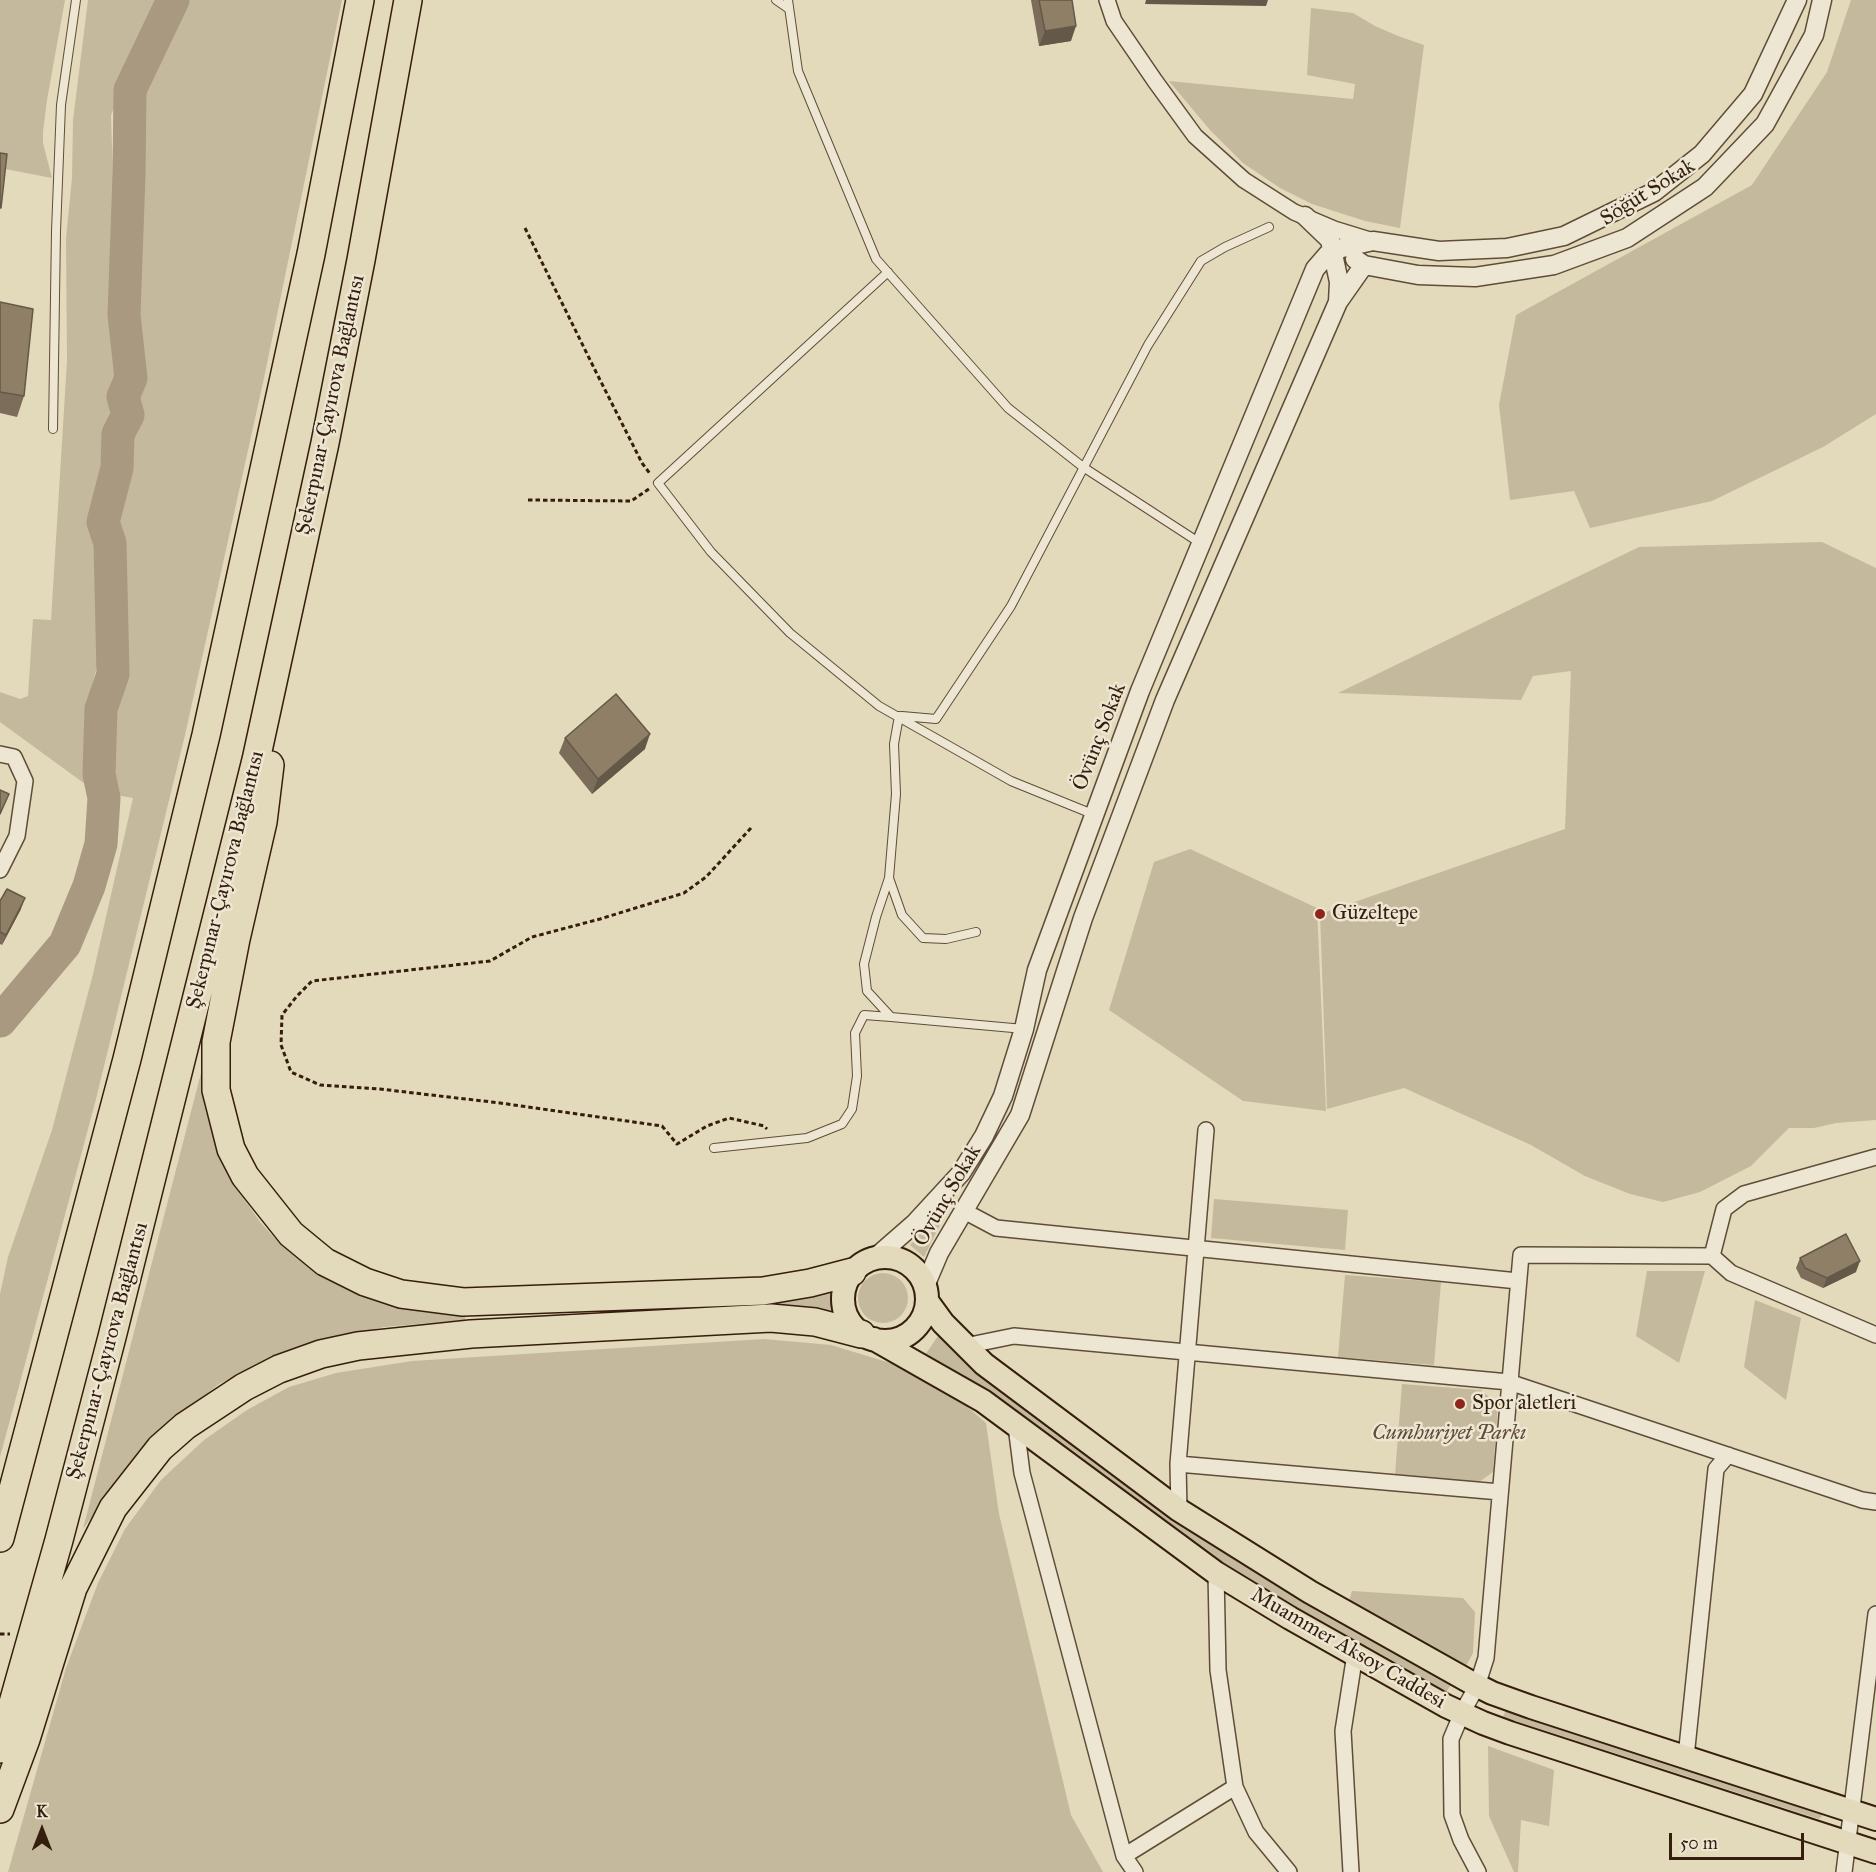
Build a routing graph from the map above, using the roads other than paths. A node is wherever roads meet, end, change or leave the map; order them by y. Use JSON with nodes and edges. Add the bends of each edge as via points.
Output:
{"nodes":[{"id":1,"x":76,"y":0,"type":"edge"},
{"id":2,"x":360,"y":0,"type":"edge"},
{"id":3,"x":408,"y":0,"type":"edge"},
{"id":4,"x":776,"y":0,"type":"edge"},
{"id":5,"x":788,"y":0,"type":"edge"},
{"id":6,"x":1107,"y":0,"type":"edge"},
{"id":7,"x":1797,"y":0,"type":"edge"},
{"id":8,"x":1822,"y":0,"type":"edge"},
{"id":9,"x":789,"y":9,"type":"junction"},
{"id":10,"x":1305,"y":216,"type":"junction"},
{"id":11,"x":1269,"y":226,"type":"dead end"},
{"id":12,"x":1373,"y":241,"type":"junction"},
{"id":13,"x":1342,"y":248,"type":"junction"},
{"id":14,"x":1364,"y":265,"type":"junction"},
{"id":15,"x":888,"y":272,"type":"junction"},
{"id":16,"x":1338,"y":302,"type":"junction"},
{"id":17,"x":54,"y":429,"type":"dead end"},
{"id":18,"x":1083,"y":467,"type":"junction"},
{"id":19,"x":1201,"y":544,"type":"junction"},
{"id":20,"x":292,"y":594,"type":"junction"},
{"id":21,"x":899,"y":716,"type":"junction"},
{"id":22,"x":0,"y":754,"type":"edge"},
{"id":23,"x":1095,"y":814,"type":"junction"},
{"id":24,"x":0,"y":870,"type":"edge"},
{"id":25,"x":889,"y":878,"type":"junction"},
{"id":26,"x":976,"y":932,"type":"dead end"},
{"id":27,"x":891,"y":1017,"type":"junction"},
{"id":28,"x":1024,"y":1029,"type":"junction"},
{"id":29,"x":1206,"y":1130,"type":"dead end"},
{"id":30,"x":714,"y":1148,"type":"dead end"},
{"id":31,"x":1876,"y":1157,"type":"edge"},
{"id":32,"x":964,"y":1211,"type":"junction"},
{"id":33,"x":1196,"y":1248,"type":"junction"},
{"id":34,"x":1712,"y":1256,"type":"junction"},
{"id":35,"x":875,"y":1257,"type":"junction"},
{"id":36,"x":852,"y":1272,"type":"junction"},
{"id":37,"x":1518,"y":1281,"type":"junction"},
{"id":38,"x":926,"y":1293,"type":"junction"},
{"id":39,"x":1876,"y":1335,"type":"edge"},
{"id":40,"x":867,"y":1337,"type":"junction"},
{"id":41,"x":965,"y":1346,"type":"junction"},
{"id":42,"x":1188,"y":1352,"type":"junction"},
{"id":43,"x":1509,"y":1382,"type":"junction"},
{"id":44,"x":1016,"y":1426,"type":"junction"},
{"id":45,"x":1728,"y":1455,"type":"junction"},
{"id":46,"x":1178,"y":1464,"type":"junction"},
{"id":47,"x":1500,"y":1492,"type":"junction"},
{"id":48,"x":1876,"y":1502,"type":"edge"},
{"id":49,"x":1179,"y":1510,"type":"junction"},
{"id":50,"x":0,"y":1538,"type":"edge"},
{"id":51,"x":1216,"y":1573,"type":"junction"},
{"id":52,"x":1876,"y":1614,"type":"edge"},
{"id":53,"x":1355,"y":1654,"type":"junction"},
{"id":54,"x":1477,"y":1686,"type":"junction"},
{"id":55,"x":1462,"y":1713,"type":"junction"},
{"id":56,"x":0,"y":1749,"type":"edge"},
{"id":57,"x":1686,"y":1757,"type":"junction"},
{"id":58,"x":1235,"y":1787,"type":"junction"},
{"id":59,"x":0,"y":1809,"type":"edge"},
{"id":60,"x":1851,"y":1811,"type":"junction"},
{"id":61,"x":1876,"y":1819,"type":"edge"},
{"id":62,"x":1847,"y":1843,"type":"junction"},
{"id":63,"x":1876,"y":1852,"type":"edge"},
{"id":64,"x":1124,"y":1856,"type":"junction"},
{"id":65,"x":1135,"y":1872,"type":"edge"},
{"id":66,"x":1289,"y":1872,"type":"edge"},
{"id":67,"x":1351,"y":1872,"type":"edge"},
{"id":68,"x":1478,"y":1872,"type":"edge"},
{"id":69,"x":1844,"y":1872,"type":"edge"}],
"edges":[{"from":1,"to":17,"type":"lane","via":[[61,105]]},
{"from":2,"to":50,"type":"highway","via":[[311,254],[203,746],[127,1059]]},
{"from":3,"to":20,"type":"highway","name":"Şekerpınar-Çayırova Bağlantısı","via":[[359,271]]},
{"from":4,"to":9,"type":"lane"},
{"from":5,"to":9,"type":"lane"},
{"from":6,"to":10,"type":"street","via":[[1114,21],[1196,136],[1244,180]]},
{"from":7,"to":12,"type":"street","name":"Söğüt Sokak","via":[[1753,94],[1702,154],[1654,192],[1564,236],[1507,248],[1439,251]]},
{"from":8,"to":14,"type":"street","name":"Söğüt Sokak","via":[[1814,35],[1765,123],[1705,188],[1627,238],[1554,265],[1475,277],[1418,275]]},
{"from":9,"to":15,"type":"lane","via":[[798,71],[876,259]]},
{"from":10,"to":12,"type":"street"},
{"from":10,"to":16,"type":"street","via":[[1330,240],[1339,282]]},
{"from":11,"to":18,"type":"lane","via":[[1201,261],[1148,345]]},
{"from":12,"to":13,"type":"street","name":"Övünç Sokak"},
{"from":13,"to":14,"type":"street"},
{"from":13,"to":19,"type":"street","name":"Övünç Sokak","via":[[1328,254],[1315,269]]},
{"from":14,"to":16,"type":"street","name":"Övünç Sokak"},
{"from":15,"to":18,"type":"lane","via":[[1008,408]]},
{"from":15,"to":21,"type":"lane","via":[[658,483],[711,552],[790,633],[879,706]]},
{"from":16,"to":32,"type":"street","name":"Övünç Sokak","via":[[1165,699],[1083,918],[1020,1115]]},
{"from":18,"to":19,"type":"lane"},
{"from":18,"to":21,"type":"lane","via":[[1011,606],[936,719]]},
{"from":19,"to":23,"type":"street","name":"Övünç Sokak","via":[[1140,691]]},
{"from":20,"to":36,"type":"highway","via":[[263,822],[216,1042],[216,1090],[231,1149],[245,1176],[284,1226],[325,1262],[365,1282],[401,1294],[463,1302],[764,1291]]},
{"from":20,"to":56,"type":"highway","name":"Şekerpınar-Çayırova Bağlantısı","via":[[256,760],[161,1148]]},
{"from":21,"to":23,"type":"lane","via":[[1011,781]]},
{"from":21,"to":25,"type":"lane","via":[[894,744],[896,794]]},
{"from":22,"to":24,"type":"street","via":[[14,758],[24,781],[17,836]]},
{"from":23,"to":28,"type":"street","name":"Övünç Sokak","via":[[1037,970]]},
{"from":25,"to":26,"type":"lane","via":[[902,915],[923,938],[946,939]]},
{"from":25,"to":27,"type":"lane","via":[[864,964],[867,991]]},
{"from":27,"to":28,"type":"lane"},
{"from":27,"to":30,"type":"lane","via":[[864,1016],[855,1033],[857,1076],[852,1109],[842,1124],[807,1138]]},
{"from":28,"to":35,"type":"street","name":"Övünç Sokak","via":[[1003,1096],[961,1173],[914,1224]]},
{"from":29,"to":33,"type":"street"},
{"from":31,"to":34,"type":"street","via":[[1744,1194],[1724,1209]]},
{"from":32,"to":33,"type":"street","via":[[996,1228]]},
{"from":32,"to":38,"type":"street","name":"Övünç Sokak","via":[[939,1253]]},
{"from":33,"to":37,"type":"street"},
{"from":33,"to":42,"type":"street"},
{"from":34,"to":37,"type":"street","via":[[1521,1255]]},
{"from":34,"to":39,"type":"street","via":[[1731,1274]]},
{"from":35,"to":36,"type":"main road"},
{"from":35,"to":38,"type":"main road","via":[[905,1262],[920,1275]]},
{"from":36,"to":40,"type":"main road","name":"Muammer Aksoy Caddesi","via":[[842,1298],[844,1312]]},
{"from":37,"to":43,"type":"street"},
{"from":38,"to":40,"type":"main road","via":[[921,1321],[905,1336],[884,1341]]},
{"from":38,"to":41,"type":"main road","via":[[942,1323]]},
{"from":40,"to":44,"type":"main road","name":"Muammer Aksoy Caddesi","via":[[983,1401]]},
{"from":40,"to":59,"type":"highway","via":[[814,1322],[771,1318],[471,1334],[358,1346],[321,1354],[244,1387],[185,1426],[160,1448],[113,1508],[73,1588]]},
{"from":41,"to":42,"type":"street","via":[[1014,1336]]},
{"from":41,"to":49,"type":"main road"},
{"from":42,"to":43,"type":"street"},
{"from":42,"to":46,"type":"street"},
{"from":43,"to":45,"type":"street"},
{"from":43,"to":47,"type":"street"},
{"from":44,"to":51,"type":"main road","name":"Muammer Aksoy Caddesi"},
{"from":44,"to":64,"type":"street","via":[[1022,1473]]},
{"from":45,"to":48,"type":"street"},
{"from":45,"to":57,"type":"street","via":[[1716,1469]]},
{"from":46,"to":47,"type":"street"},
{"from":46,"to":49,"type":"street"},
{"from":47,"to":54,"type":"street","via":[[1486,1658]]},
{"from":49,"to":54,"type":"main road","via":[[1310,1592]]},
{"from":51,"to":53,"type":"main road","name":"Muammer Aksoy Caddesi"},
{"from":51,"to":58,"type":"street","via":[[1218,1670]]},
{"from":52,"to":60,"type":"street"},
{"from":53,"to":55,"type":"main road","name":"Muammer Aksoy Caddesi"},
{"from":53,"to":67,"type":"street","via":[[1343,1731]]},
{"from":54,"to":55,"type":"street"},
{"from":54,"to":57,"type":"main road"},
{"from":55,"to":62,"type":"main road","name":"Muammer Aksoy Caddesi","via":[[1510,1733]]},
{"from":55,"to":68,"type":"street","via":[[1451,1739],[1452,1815]]},
{"from":57,"to":60,"type":"main road"},
{"from":58,"to":64,"type":"street"},
{"from":58,"to":66,"type":"street","via":[[1256,1832]]},
{"from":60,"to":61,"type":"main road"},
{"from":60,"to":62,"type":"street"},
{"from":62,"to":63,"type":"main road","name":"Muammer Aksoy Caddesi"},
{"from":62,"to":69,"type":"street"},
{"from":64,"to":65,"type":"street"}]}
